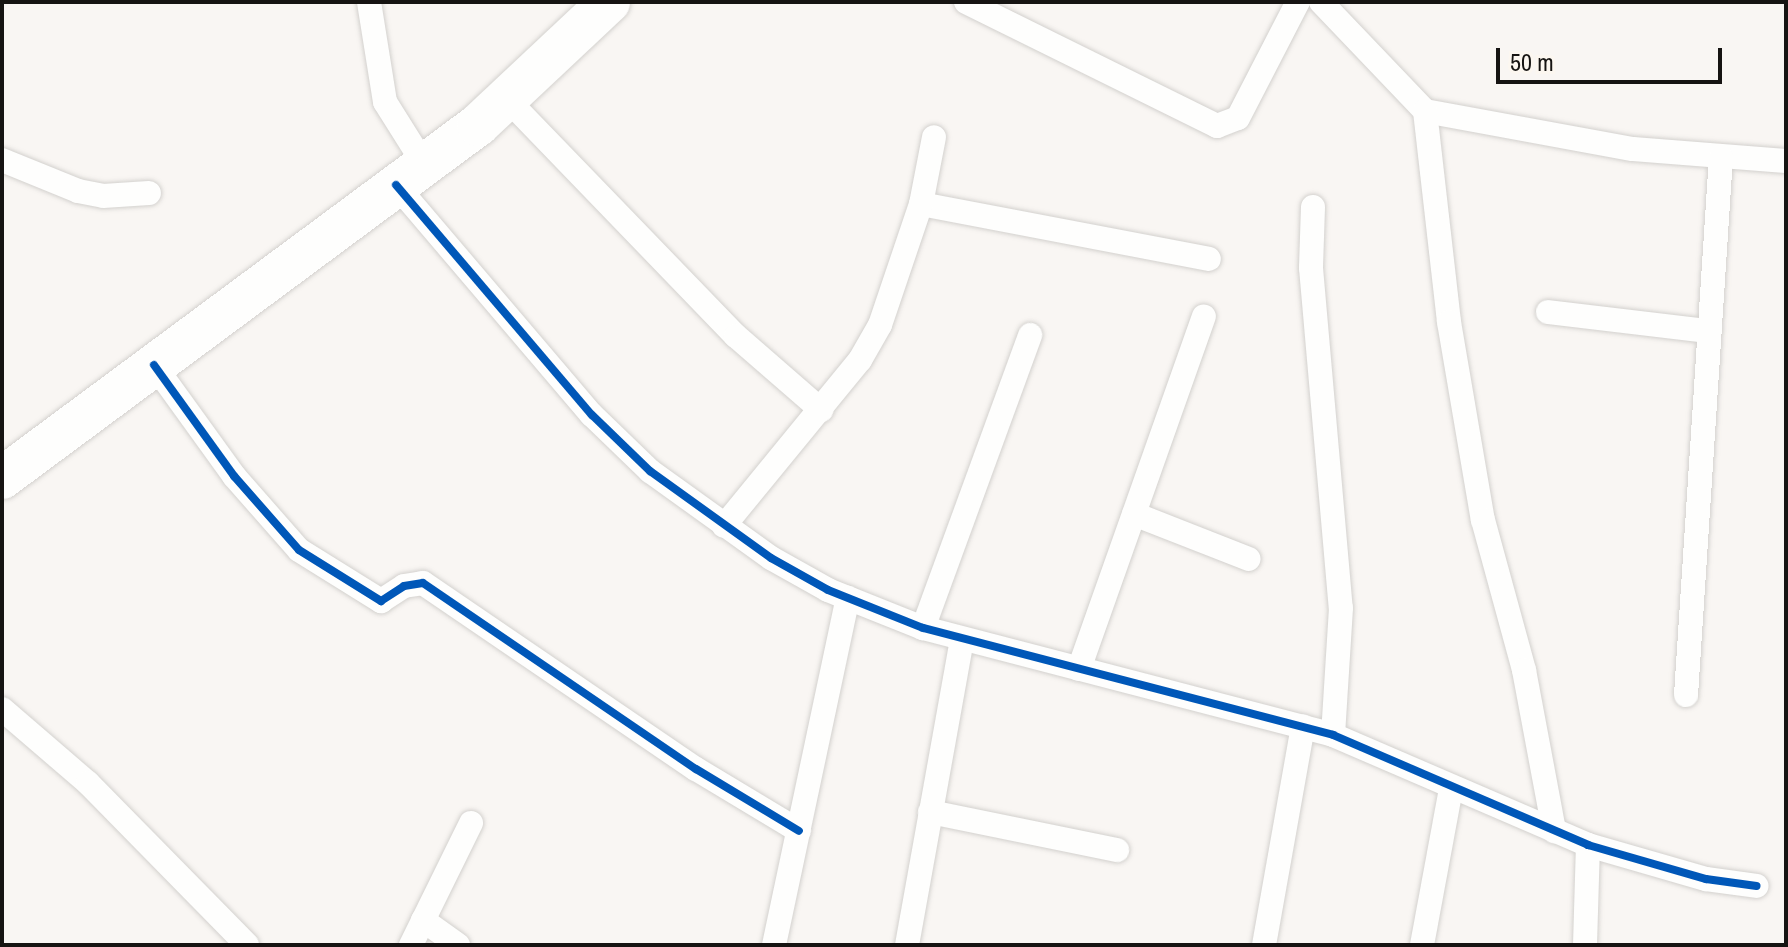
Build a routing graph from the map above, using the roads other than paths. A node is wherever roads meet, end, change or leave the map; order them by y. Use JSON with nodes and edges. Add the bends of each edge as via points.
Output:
{"nodes":[{"id":1,"x":369,"y":2,"type":"edge"},
{"id":2,"x":609,"y":2,"type":"edge"},
{"id":3,"x":966,"y":2,"type":"edge"},
{"id":4,"x":1298,"y":2,"type":"edge"},
{"id":5,"x":1321,"y":2,"type":"edge"},
{"id":6,"x":506,"y":98,"type":"junction"},
{"id":7,"x":1425,"y":111,"type":"junction"},
{"id":8,"x":934,"y":137,"type":"dead end"},
{"id":9,"x":1721,"y":157,"type":"junction"},
{"id":10,"x":2,"y":160,"type":"edge"},
{"id":11,"x":1786,"y":161,"type":"edge"},
{"id":12,"x":410,"y":175,"type":"junction"},
{"id":13,"x":149,"y":193,"type":"dead end"},
{"id":14,"x":921,"y":204,"type":"junction"},
{"id":15,"x":1313,"y":207,"type":"dead end"},
{"id":16,"x":1209,"y":259,"type":"dead end"},
{"id":17,"x":1548,"y":312,"type":"dead end"},
{"id":18,"x":1204,"y":316,"type":"dead end"},
{"id":19,"x":1707,"y":331,"type":"junction"},
{"id":20,"x":1030,"y":335,"type":"dead end"},
{"id":21,"x":154,"y":365,"type":"junction"},
{"id":22,"x":821,"y":410,"type":"junction"},
{"id":23,"x":2,"y":478,"type":"edge"},
{"id":24,"x":1134,"y":514,"type":"junction"},
{"id":25,"x":724,"y":526,"type":"junction"},
{"id":26,"x":1249,"y":559,"type":"dead end"},
{"id":27,"x":848,"y":598,"type":"junction"},
{"id":28,"x":923,"y":628,"type":"junction"},
{"id":29,"x":962,"y":639,"type":"junction"},
{"id":30,"x":1079,"y":669,"type":"junction"},
{"id":31,"x":1686,"y":695,"type":"dead end"},
{"id":32,"x":2,"y":709,"type":"edge"},
{"id":33,"x":1303,"y":726,"type":"junction"},
{"id":34,"x":1333,"y":735,"type":"junction"},
{"id":35,"x":1451,"y":788,"type":"junction"},
{"id":36,"x":930,"y":812,"type":"junction"},
{"id":37,"x":471,"y":823,"type":"dead end"},
{"id":38,"x":799,"y":831,"type":"junction"},
{"id":39,"x":1554,"y":831,"type":"junction"},
{"id":40,"x":1588,"y":845,"type":"junction"},
{"id":41,"x":1117,"y":850,"type":"dead end"},
{"id":42,"x":1757,"y":886,"type":"dead end"},
{"id":43,"x":423,"y":920,"type":"junction"},
{"id":44,"x":247,"y":945,"type":"edge"},
{"id":45,"x":411,"y":945,"type":"edge"},
{"id":46,"x":458,"y":945,"type":"edge"},
{"id":47,"x":774,"y":945,"type":"edge"},
{"id":48,"x":907,"y":945,"type":"edge"},
{"id":49,"x":1264,"y":945,"type":"edge"},
{"id":50,"x":1422,"y":945,"type":"edge"},
{"id":51,"x":1585,"y":945,"type":"edge"}],
"edges":[{"from":1,"to":12,"type":"street","via":[[385,102]]},
{"from":2,"to":6,"type":"highway"},
{"from":3,"to":4,"type":"street","via":[[1217,126],[1238,118]]},
{"from":5,"to":7,"type":"street"},
{"from":6,"to":12,"type":"highway"},
{"from":6,"to":22,"type":"street","via":[[736,336]]},
{"from":7,"to":9,"type":"street","via":[[1633,149]]},
{"from":7,"to":39,"type":"street","via":[[1449,322],[1483,520],[1524,670]]},
{"from":8,"to":14,"type":"street"},
{"from":9,"to":11,"type":"street"},
{"from":9,"to":19,"type":"street"},
{"from":10,"to":13,"type":"street","via":[[78,191],[103,196]]},
{"from":12,"to":21,"type":"highway"},
{"from":12,"to":25,"type":"street","via":[[592,415],[650,471]]},
{"from":14,"to":16,"type":"street"},
{"from":14,"to":22,"type":"street","via":[[880,325]]},
{"from":15,"to":34,"type":"street","via":[[1311,268],[1341,608]]},
{"from":17,"to":19,"type":"street"},
{"from":18,"to":24,"type":"street"},
{"from":19,"to":31,"type":"street"},
{"from":20,"to":28,"type":"street"},
{"from":21,"to":23,"type":"highway"},
{"from":21,"to":38,"type":"street","via":[[234,476],[299,550],[381,601],[404,586],[423,583],[683,760]]},
{"from":22,"to":25,"type":"street"},
{"from":24,"to":26,"type":"street"},
{"from":24,"to":30,"type":"street"},
{"from":25,"to":27,"type":"street"},
{"from":27,"to":28,"type":"street"},
{"from":27,"to":38,"type":"street"},
{"from":28,"to":29,"type":"street"},
{"from":29,"to":30,"type":"street"},
{"from":29,"to":36,"type":"street"},
{"from":30,"to":33,"type":"street"},
{"from":32,"to":44,"type":"street","via":[[88,783]]},
{"from":33,"to":34,"type":"street"},
{"from":33,"to":49,"type":"street"},
{"from":34,"to":35,"type":"street"},
{"from":35,"to":39,"type":"street"},
{"from":35,"to":50,"type":"street"},
{"from":36,"to":41,"type":"street"},
{"from":36,"to":48,"type":"street"},
{"from":37,"to":43,"type":"street"},
{"from":38,"to":47,"type":"street"},
{"from":39,"to":40,"type":"street"},
{"from":40,"to":42,"type":"street","via":[[1706,879]]},
{"from":40,"to":51,"type":"street"},
{"from":43,"to":45,"type":"street"},
{"from":43,"to":46,"type":"street"}]}
